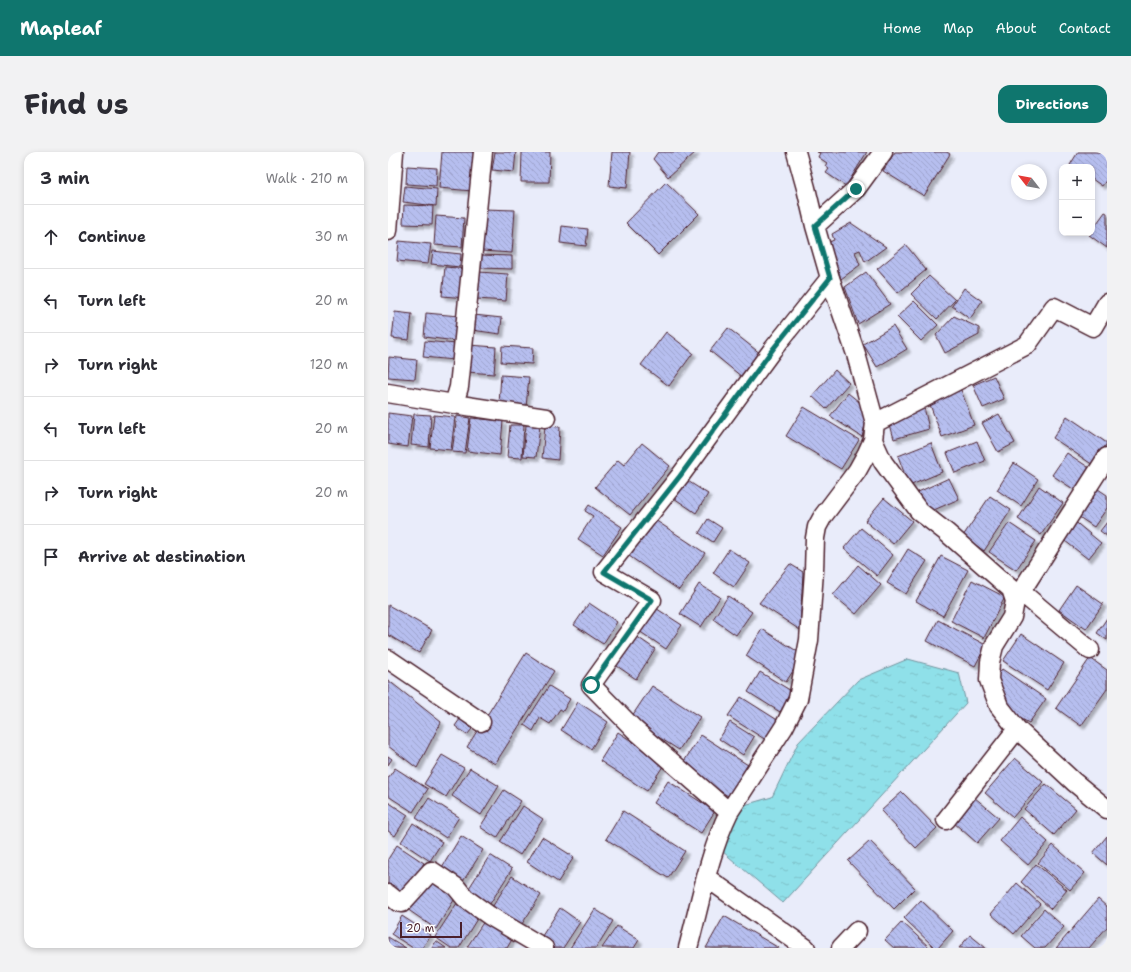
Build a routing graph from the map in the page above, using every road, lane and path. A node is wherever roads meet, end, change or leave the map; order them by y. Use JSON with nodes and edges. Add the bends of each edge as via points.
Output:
{"nodes":[{"id":1,"x":394,"y":152,"type":"edge"},
{"id":2,"x":483,"y":152,"type":"edge"},
{"id":3,"x":796,"y":152,"type":"edge"},
{"id":4,"x":883,"y":152,"type":"edge"},
{"id":5,"x":815,"y":226,"type":"junction"},
{"id":6,"x":388,"y":231,"type":"edge"},
{"id":7,"x":830,"y":278,"type":"junction"},
{"id":8,"x":1107,"y":303,"type":"edge"},
{"id":9,"x":388,"y":393,"type":"edge"},
{"id":10,"x":454,"y":404,"type":"junction"},
{"id":11,"x":546,"y":418,"type":"dead end"},
{"id":12,"x":874,"y":431,"type":"junction"},
{"id":13,"x":1107,"y":457,"type":"edge"},
{"id":14,"x":1018,"y":597,"type":"junction"},
{"id":15,"x":1090,"y":650,"type":"dead end"},
{"id":16,"x":388,"y":659,"type":"edge"},
{"id":17,"x":481,"y":722,"type":"dead end"},
{"id":18,"x":1017,"y":729,"type":"junction"},
{"id":19,"x":1107,"y":809,"type":"edge"},
{"id":20,"x":729,"y":812,"type":"junction"},
{"id":21,"x":946,"y":820,"type":"dead end"},
{"id":22,"x":707,"y":878,"type":"junction"},
{"id":23,"x":388,"y":894,"type":"edge"},
{"id":24,"x":857,"y":931,"type":"dead end"},
{"id":25,"x":544,"y":948,"type":"edge"},
{"id":26,"x":688,"y":948,"type":"edge"},
{"id":27,"x":806,"y":948,"type":"edge"},
{"id":28,"x":841,"y":948,"type":"edge"}],
"edges":[{"from":1,"to":6,"type":"street"},
{"from":2,"to":10,"type":"street","via":[[459,388]]},
{"from":3,"to":5,"type":"street"},
{"from":4,"to":5,"type":"street","via":[[856,189]]},
{"from":5,"to":7,"type":"street"},
{"from":7,"to":12,"type":"street","via":[[856,354]]},
{"from":7,"to":20,"type":"street","via":[[604,572],[652,600],[591,685],[636,730]]},
{"from":8,"to":12,"type":"street","via":[[1093,327],[1054,307],[1027,345]]},
{"from":9,"to":10,"type":"street"},
{"from":10,"to":11,"type":"street"},
{"from":12,"to":14,"type":"street","via":[[883,462],[918,511],[946,532]]},
{"from":12,"to":20,"type":"street","via":[[867,454],[818,527],[815,538],[809,640],[798,700],[784,727]]},
{"from":13,"to":14,"type":"street"},
{"from":14,"to":15,"type":"street"},
{"from":14,"to":18,"type":"street","via":[[1012,617],[994,646],[988,680],[999,706]]},
{"from":16,"to":17,"type":"street"},
{"from":18,"to":19,"type":"street"},
{"from":18,"to":21,"type":"street"},
{"from":20,"to":22,"type":"street","via":[[716,844]]},
{"from":22,"to":26,"type":"street"},
{"from":22,"to":27,"type":"street"},
{"from":23,"to":25,"type":"street","via":[[402,903],[432,871],[456,887],[465,898],[490,916]]},
{"from":24,"to":28,"type":"street"}]}
